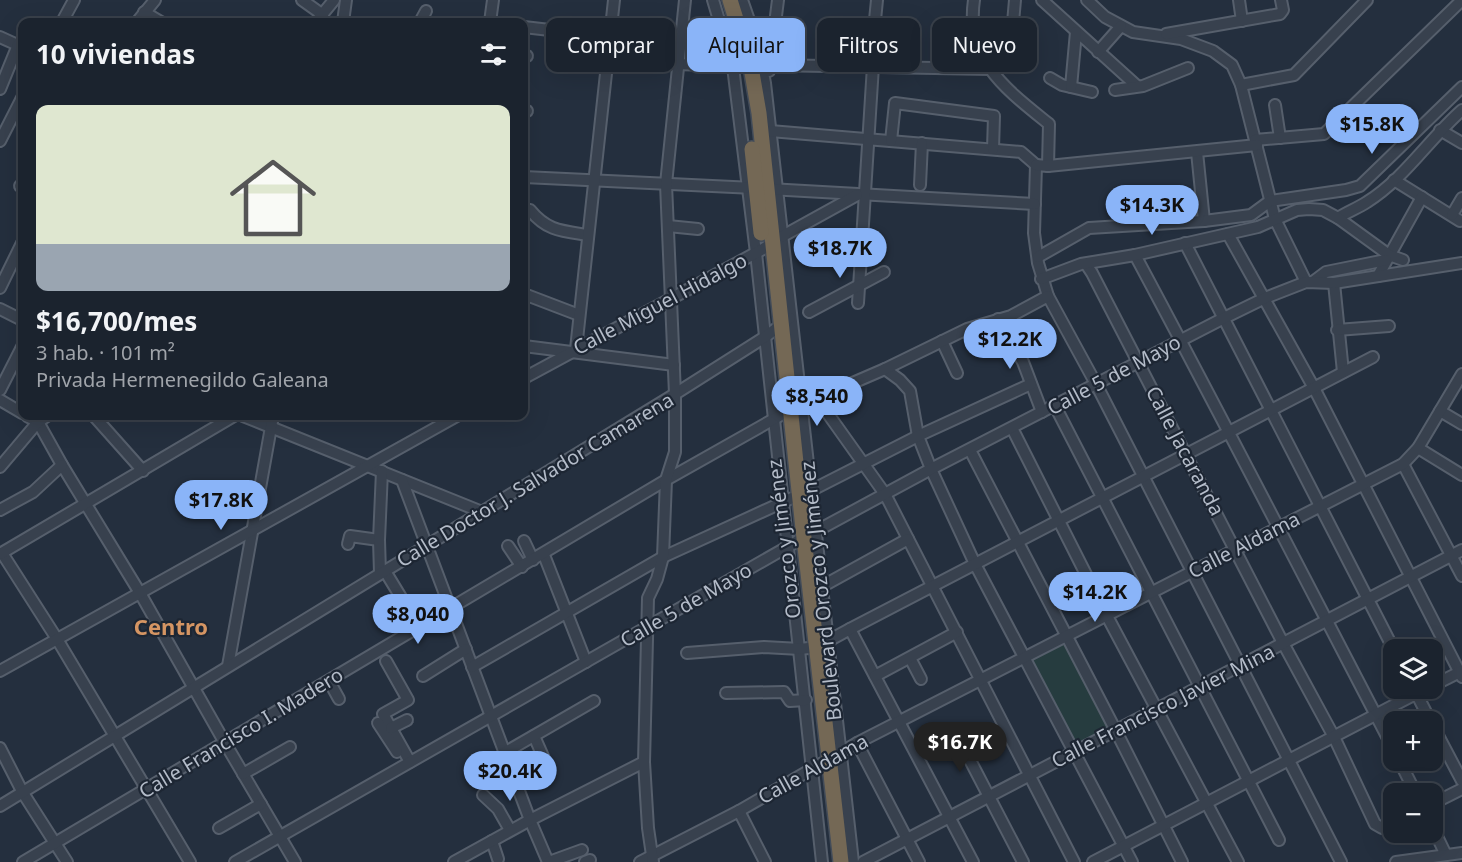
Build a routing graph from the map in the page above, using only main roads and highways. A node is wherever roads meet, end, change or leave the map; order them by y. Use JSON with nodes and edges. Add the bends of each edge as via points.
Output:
{"nodes":[{"id":1,"x":721,"y":0,"type":"edge"},
{"id":2,"x":730,"y":0,"type":"edge"},
{"id":3,"x":761,"y":189,"type":"junction"},
{"id":4,"x":786,"y":412,"type":"junction"},
{"id":5,"x":801,"y":539,"type":"junction"},
{"id":6,"x":826,"y":762,"type":"junction"},
{"id":7,"x":831,"y":862,"type":"edge"},
{"id":8,"x":841,"y":862,"type":"edge"}],
"edges":[{"from":1,"to":3,"type":"highway","name":"Orozco y Jiménez","via":[[750,117]]},
{"from":2,"to":3,"type":"highway","name":"Orozco y Jiménez","via":[[751,67],[759,113]]},
{"from":3,"to":4,"type":"highway","name":"Orozco y Jiménez"},
{"from":4,"to":5,"type":"highway","name":"Orozco y Jiménez"},
{"from":4,"to":5,"type":"highway","name":"Orozco y Jiménez","via":[[787,500]]},
{"from":5,"to":6,"type":"highway","name":"Orozco y Jiménez"},
{"from":6,"to":7,"type":"highway","name":"Orozco y Jiménez"},
{"from":6,"to":8,"type":"highway","name":"Orozco y Jiménez"}]}
